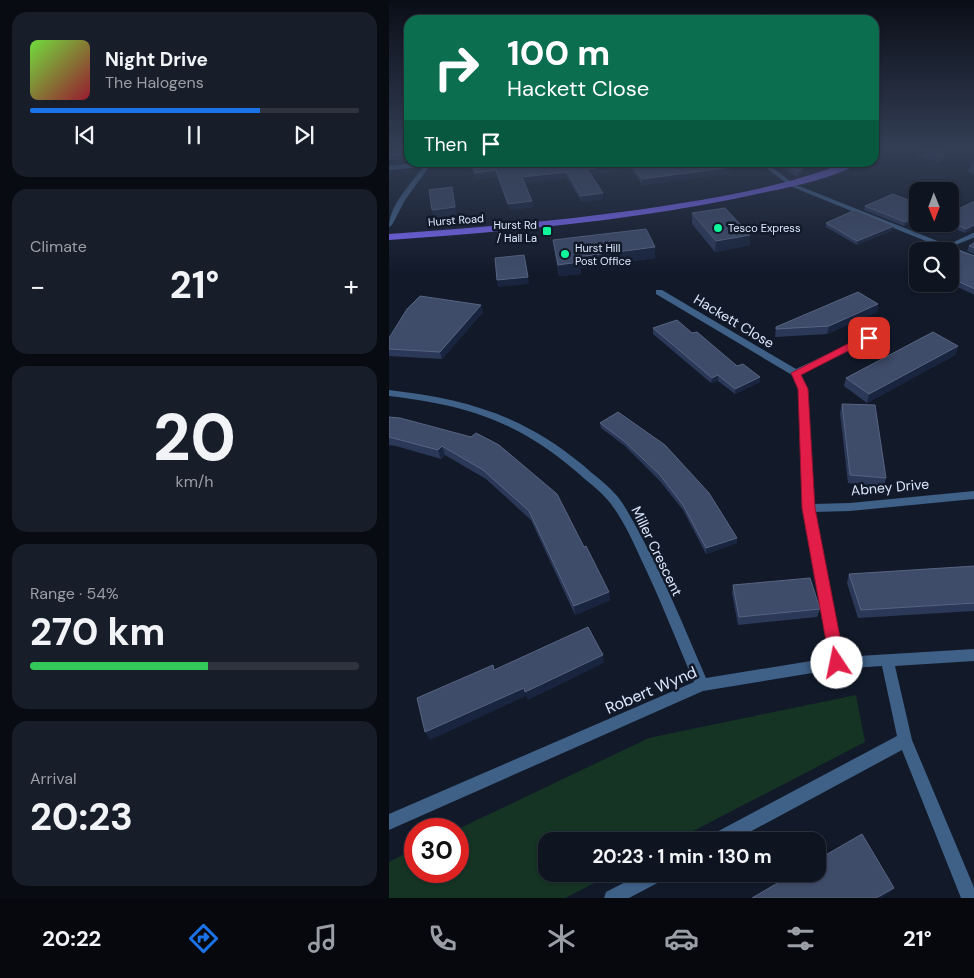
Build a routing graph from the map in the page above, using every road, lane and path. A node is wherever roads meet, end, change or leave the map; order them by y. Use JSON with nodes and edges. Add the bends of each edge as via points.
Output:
{"nodes":[{"id":1,"x":411,"y":189,"type":"edge"},
{"id":2,"x":771,"y":189,"type":"edge"},
{"id":3,"x":802,"y":189,"type":"edge"},
{"id":4,"x":389,"y":224,"type":"edge"},
{"id":5,"x":974,"y":234,"type":"edge"},
{"id":6,"x":389,"y":237,"type":"edge"},
{"id":7,"x":934,"y":242,"type":"edge"},
{"id":8,"x":957,"y":242,"type":"edge"},
{"id":9,"x":959,"y":253,"type":"edge"},
{"id":10,"x":974,"y":259,"type":"edge"},
{"id":11,"x":659,"y":292,"type":"dead end"},
{"id":12,"x":869,"y":338,"type":"dead end"},
{"id":13,"x":796,"y":373,"type":"junction"},
{"id":14,"x":389,"y":393,"type":"edge"},
{"id":15,"x":974,"y":495,"type":"edge"},
{"id":16,"x":809,"y":508,"type":"junction"},
{"id":17,"x":974,"y":654,"type":"edge"},
{"id":18,"x":887,"y":661,"type":"junction"},
{"id":19,"x":837,"y":663,"type":"junction"},
{"id":20,"x":702,"y":685,"type":"junction"},
{"id":21,"x":905,"y":740,"type":"junction"},
{"id":22,"x":389,"y":822,"type":"edge"},
{"id":23,"x":734,"y":832,"type":"edge"},
{"id":24,"x":642,"y":882,"type":"edge"},
{"id":25,"x":612,"y":898,"type":"edge"},
{"id":26,"x":969,"y":898,"type":"edge"}],
"edges":[{"from":1,"to":4,"type":"street","via":[[398,204]]},
{"from":2,"to":6,"type":"main road","name":"Hurst Road","via":[[660,210],[553,224]]},
{"from":3,"to":7,"type":"street"},
{"from":5,"to":8,"type":"street"},
{"from":9,"to":10,"type":"street"},
{"from":11,"to":13,"type":"street","name":"Hackett Close"},
{"from":12,"to":13,"type":"street"},
{"from":13,"to":16,"type":"street","via":[[803,389]]},
{"from":14,"to":20,"type":"street","name":"Miller Crescent","via":[[458,403],[506,418],[563,452],[616,502],[645,553]]},
{"from":15,"to":16,"type":"street","name":"Abney Drive"},
{"from":16,"to":19,"type":"street"},
{"from":17,"to":18,"type":"street","name":"Robert Wynd"},
{"from":18,"to":19,"type":"street","name":"Robert Wynd"},
{"from":18,"to":21,"type":"street"},
{"from":19,"to":20,"type":"street","name":"Robert Wynd"},
{"from":20,"to":22,"type":"street","name":"Robert Wynd"},
{"from":21,"to":23,"type":"street"},
{"from":21,"to":26,"type":"street"},
{"from":24,"to":25,"type":"street"}]}
